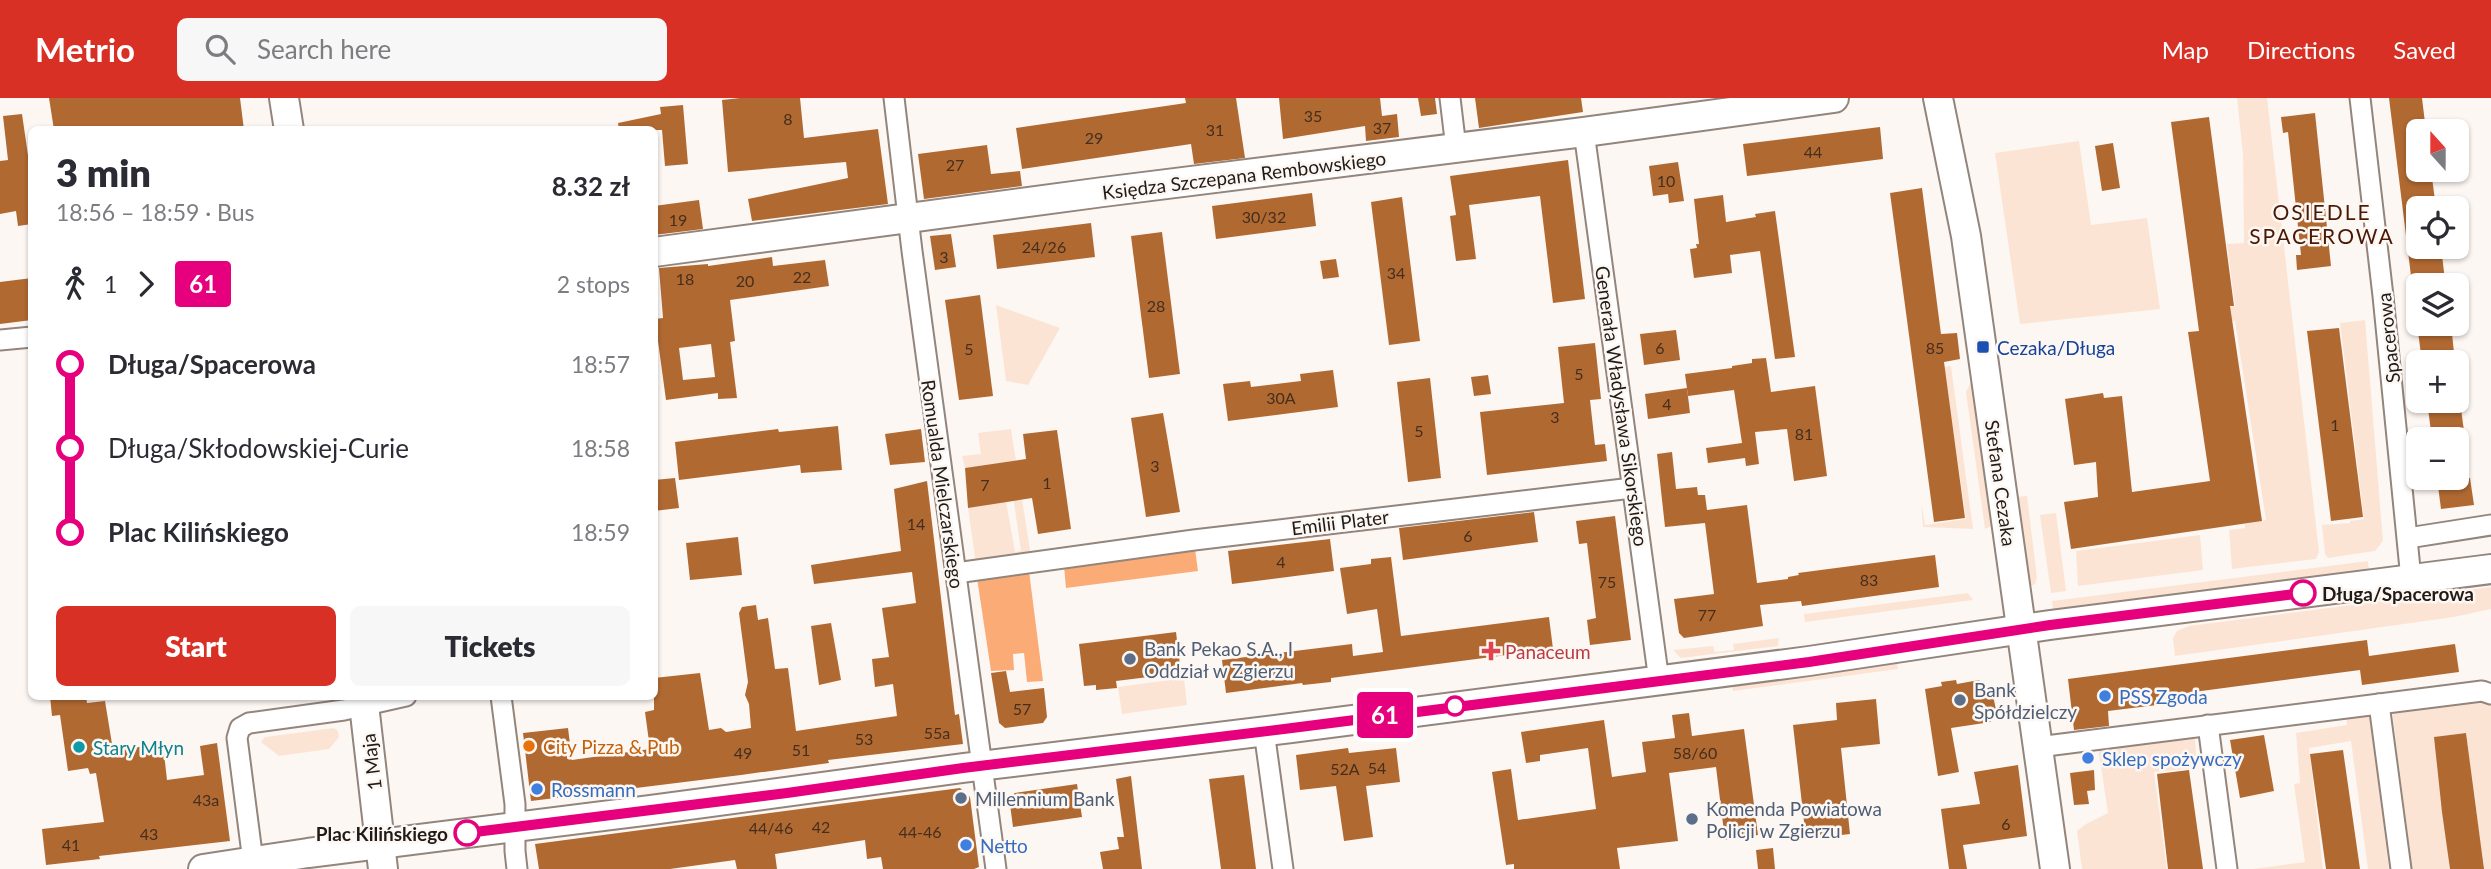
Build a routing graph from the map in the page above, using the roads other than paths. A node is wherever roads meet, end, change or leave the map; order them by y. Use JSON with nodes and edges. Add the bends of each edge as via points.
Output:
{"nodes":[{"id":1,"x":284,"y":98,"type":"edge"},
{"id":2,"x":894,"y":98,"type":"edge"},
{"id":3,"x":1450,"y":98,"type":"edge"},
{"id":4,"x":1833,"y":98,"type":"edge"},
{"id":5,"x":1938,"y":98,"type":"edge"},
{"id":6,"x":2360,"y":98,"type":"edge"},
{"id":7,"x":288,"y":126,"type":"edge"},
{"id":8,"x":1584,"y":132,"type":"junction"},
{"id":9,"x":1456,"y":148,"type":"junction"},
{"id":10,"x":909,"y":219,"type":"junction"},
{"id":11,"x":658,"y":251,"type":"edge"},
{"id":12,"x":28,"y":337,"type":"edge"},
{"id":13,"x":0,"y":340,"type":"edge"},
{"id":14,"x":1632,"y":488,"type":"junction"},
{"id":15,"x":2491,"y":524,"type":"edge"},
{"id":16,"x":2408,"y":538,"type":"junction"},
{"id":17,"x":2491,"y":569,"type":"edge"},
{"id":18,"x":956,"y":573,"type":"junction"},
{"id":19,"x":2411,"y":579,"type":"junction"},
{"id":20,"x":2022,"y":629,"type":"junction"},
{"id":21,"x":1659,"y":681,"type":"junction"},
{"id":22,"x":2491,"y":694,"type":"edge"},
{"id":23,"x":502,"y":700,"type":"edge"},
{"id":24,"x":364,"y":701,"type":"edge"},
{"id":25,"x":2379,"y":704,"type":"junction"},
{"id":26,"x":2208,"y":725,"type":"junction"},
{"id":27,"x":1264,"y":732,"type":"junction"},
{"id":28,"x":2038,"y":747,"type":"junction"},
{"id":29,"x":982,"y":766,"type":"junction"},
{"id":30,"x":515,"y":827,"type":"junction"},
{"id":31,"x":381,"y":856,"type":"edge"},
{"id":32,"x":253,"y":865,"type":"edge"},
{"id":33,"x":203,"y":869,"type":"edge"},
{"id":34,"x":517,"y":869,"type":"edge"},
{"id":35,"x":996,"y":869,"type":"edge"},
{"id":36,"x":1283,"y":869,"type":"edge"},
{"id":37,"x":2055,"y":869,"type":"edge"},
{"id":38,"x":2227,"y":869,"type":"edge"},
{"id":39,"x":2401,"y":869,"type":"edge"}],
"edges":[{"from":1,"to":7,"type":"street"},
{"from":2,"to":10,"type":"street","name":"Romualda Mielczarskiego"},
{"from":3,"to":9,"type":"street"},
{"from":4,"to":8,"type":"street","name":"Księdza Szczepana Rembowskiego"},
{"from":5,"to":20,"type":"street","name":"Stefana Cezaka","via":[[1966,236]]},
{"from":6,"to":16,"type":"street","name":"Spacerowa"},
{"from":8,"to":9,"type":"street","name":"Księdza Szczepana Rembowskiego"},
{"from":8,"to":14,"type":"street","name":"Generała Władysława Sikorskiego"},
{"from":9,"to":10,"type":"street","name":"Księdza Szczepana Rembowskiego"},
{"from":10,"to":11,"type":"street","name":"Księdza Szczepana Rembowskiego"},
{"from":10,"to":18,"type":"street","name":"Romualda Mielczarskiego"},
{"from":12,"to":13,"type":"street"},
{"from":14,"to":18,"type":"street","name":"Emilii Plater"},
{"from":14,"to":21,"type":"street","name":"Generała Władysława Sikorskiego"},
{"from":15,"to":16,"type":"street"},
{"from":16,"to":19,"type":"street","name":"Spacerowa"},
{"from":17,"to":19,"type":"street"},
{"from":18,"to":29,"type":"street","name":"Romualda Mielczarskiego"},
{"from":19,"to":20,"type":"street"},
{"from":20,"to":21,"type":"street"},
{"from":20,"to":28,"type":"street","name":"Stefana Cezaka"},
{"from":21,"to":27,"type":"street"},
{"from":22,"to":25,"type":"street","via":[[2482,691]]},
{"from":23,"to":30,"type":"street"},
{"from":24,"to":31,"type":"street","name":"1 Maja"},
{"from":24,"to":32,"type":"street","via":[[344,710],[240,728],[237,738]]},
{"from":25,"to":26,"type":"street"},
{"from":25,"to":39,"type":"street"},
{"from":26,"to":28,"type":"street"},
{"from":26,"to":38,"type":"street"},
{"from":27,"to":29,"type":"street"},
{"from":27,"to":36,"type":"street"},
{"from":28,"to":37,"type":"street","name":"Stefana Cezaka"},
{"from":29,"to":30,"type":"street"},
{"from":29,"to":35,"type":"street","name":"Romualda Mielczarskiego"},
{"from":30,"to":31,"type":"street"},
{"from":30,"to":34,"type":"street"},
{"from":31,"to":32,"type":"street"},
{"from":32,"to":33,"type":"street"}]}
